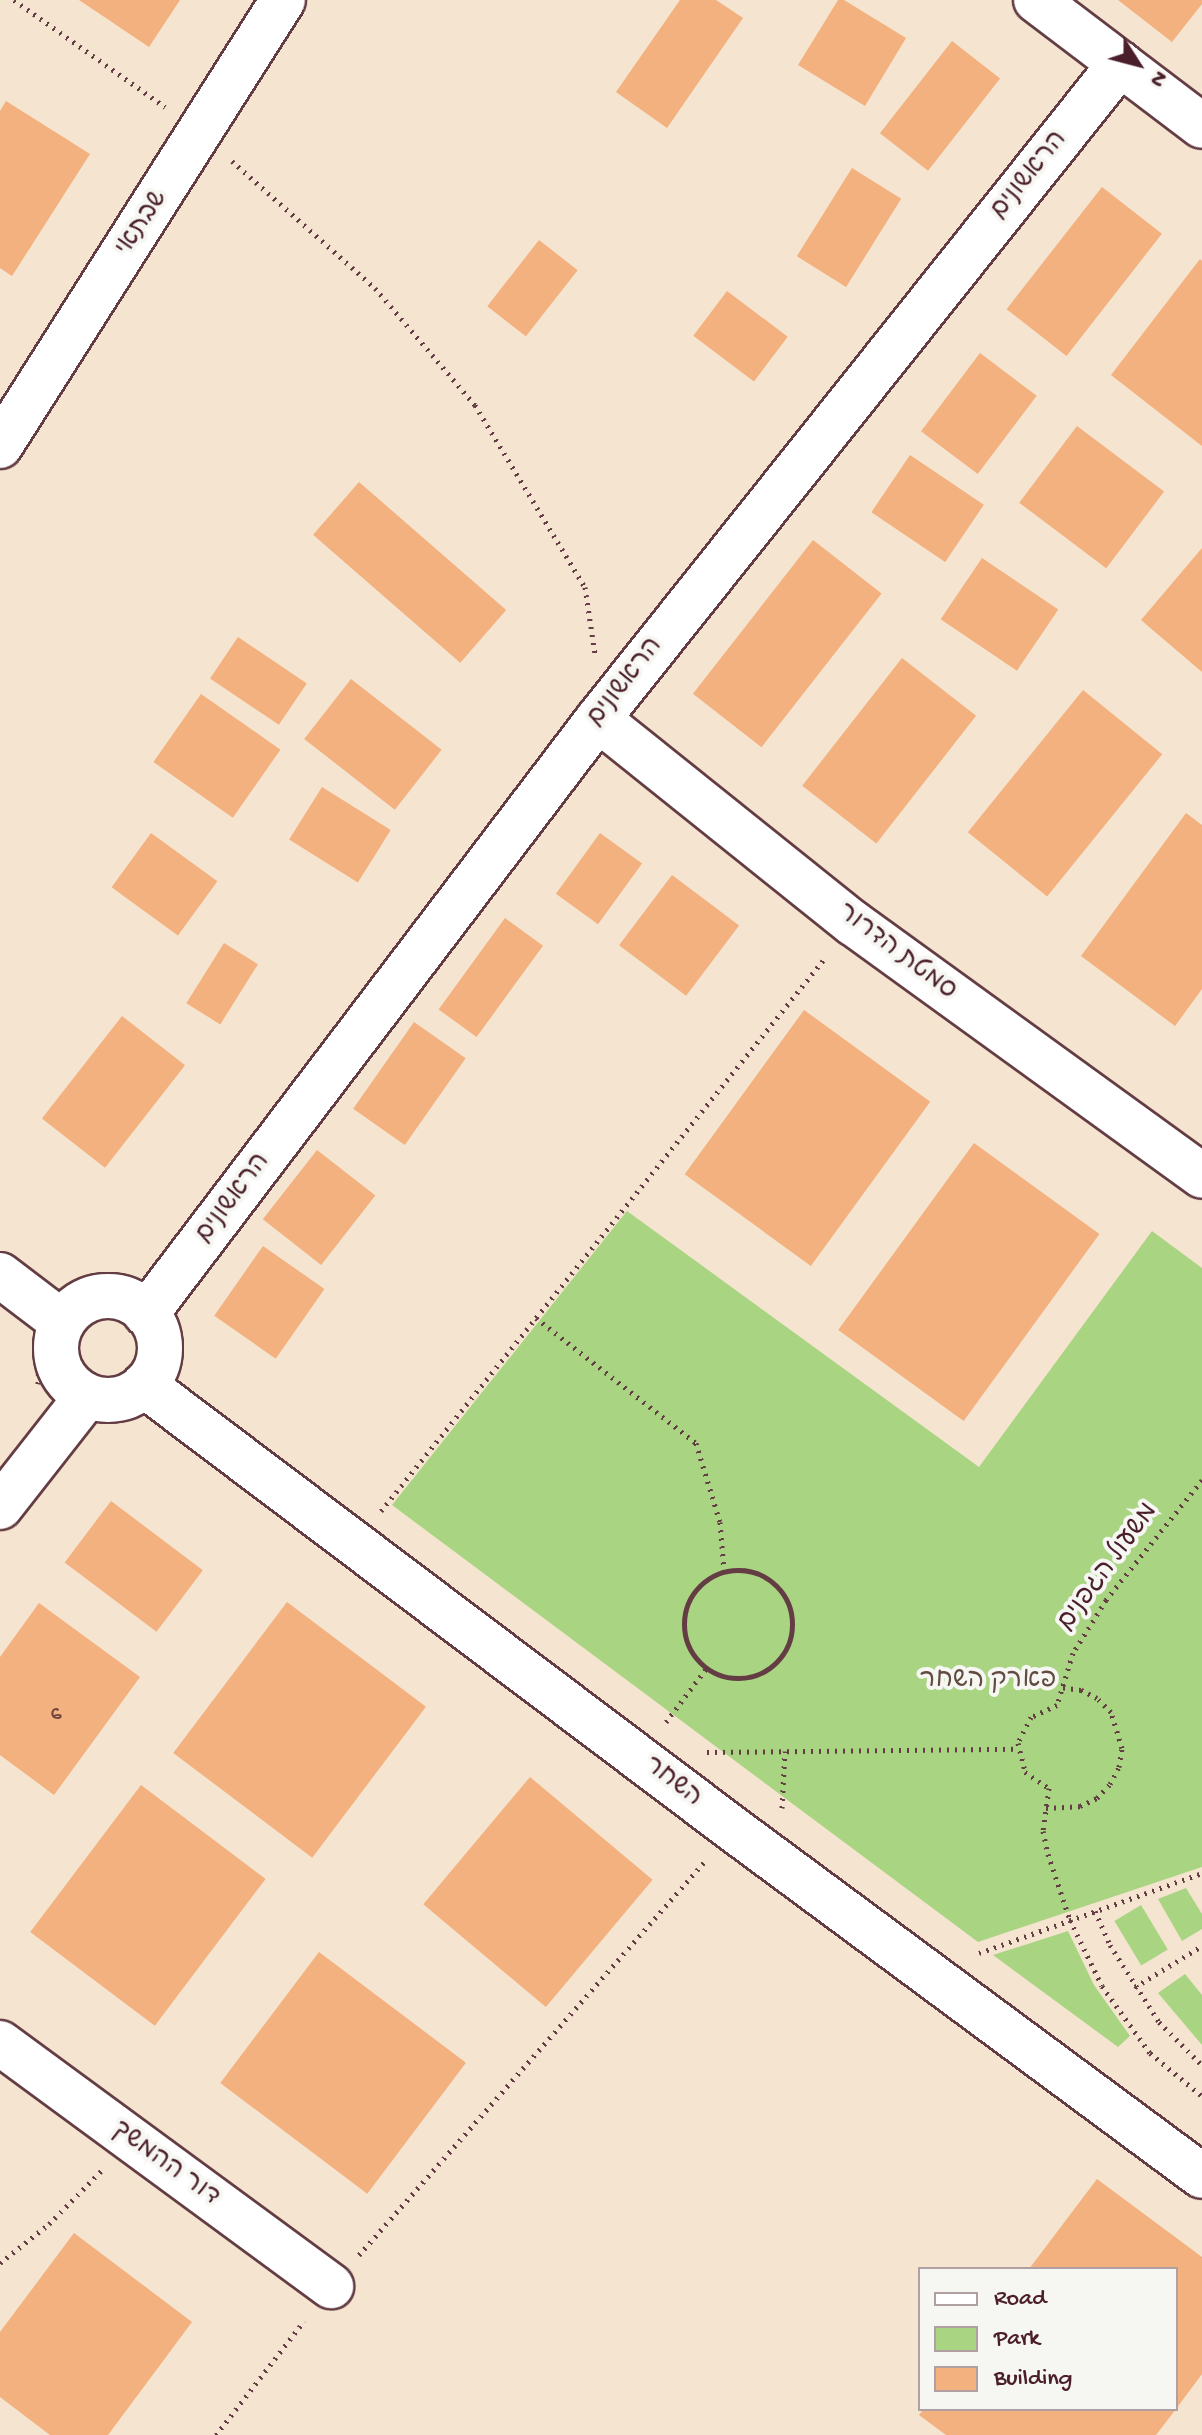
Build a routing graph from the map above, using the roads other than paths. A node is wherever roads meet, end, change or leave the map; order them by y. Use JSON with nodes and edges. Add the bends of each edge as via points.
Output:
{"nodes":[{"id":1,"x":283,"y":0,"type":"edge"},
{"id":2,"x":1036,"y":0,"type":"edge"},
{"id":3,"x":1120,"y":64,"type":"junction"},
{"id":4,"x":1202,"y":126,"type":"edge"},
{"id":5,"x":0,"y":446,"type":"edge"},
{"id":6,"x":598,"y":719,"type":"junction"},
{"id":7,"x":1202,"y":1176,"type":"edge"},
{"id":8,"x":0,"y":1275,"type":"edge"},
{"id":9,"x":146,"y":1314,"type":"junction"},
{"id":10,"x":49,"y":1335,"type":"junction"},
{"id":11,"x":144,"y":1385,"type":"junction"},
{"id":12,"x":87,"y":1396,"type":"junction"},
{"id":13,"x":0,"y":1507,"type":"edge"},
{"id":14,"x":0,"y":2043,"type":"edge"},
{"id":15,"x":1202,"y":2176,"type":"edge"},
{"id":16,"x":331,"y":2286,"type":"road end"}],
"edges":[{"from":1,"to":5,"type":"street","name":"שבתאי"},
{"from":2,"to":3,"type":"street"},
{"from":3,"to":4,"type":"street"},
{"from":3,"to":6,"type":"street","name":"הראשונים"},
{"from":6,"to":7,"type":"street","name":"סמטת הדרור","via":[[853,923]]},
{"from":6,"to":9,"type":"street","name":"הראשונים"},
{"from":8,"to":10,"type":"street"},
{"from":9,"to":10,"type":"street","via":[[134,1304],[102,1296],[73,1310]]},
{"from":9,"to":11,"type":"street","via":[[159,1342],[154,1372]]},
{"from":10,"to":12,"type":"street","via":[[61,1373]]},
{"from":11,"to":12,"type":"street","via":[[117,1399]]},
{"from":11,"to":15,"type":"street","name":"השחר"},
{"from":12,"to":13,"type":"street"},
{"from":14,"to":16,"type":"street","name":"דור ההמשך"}]}
